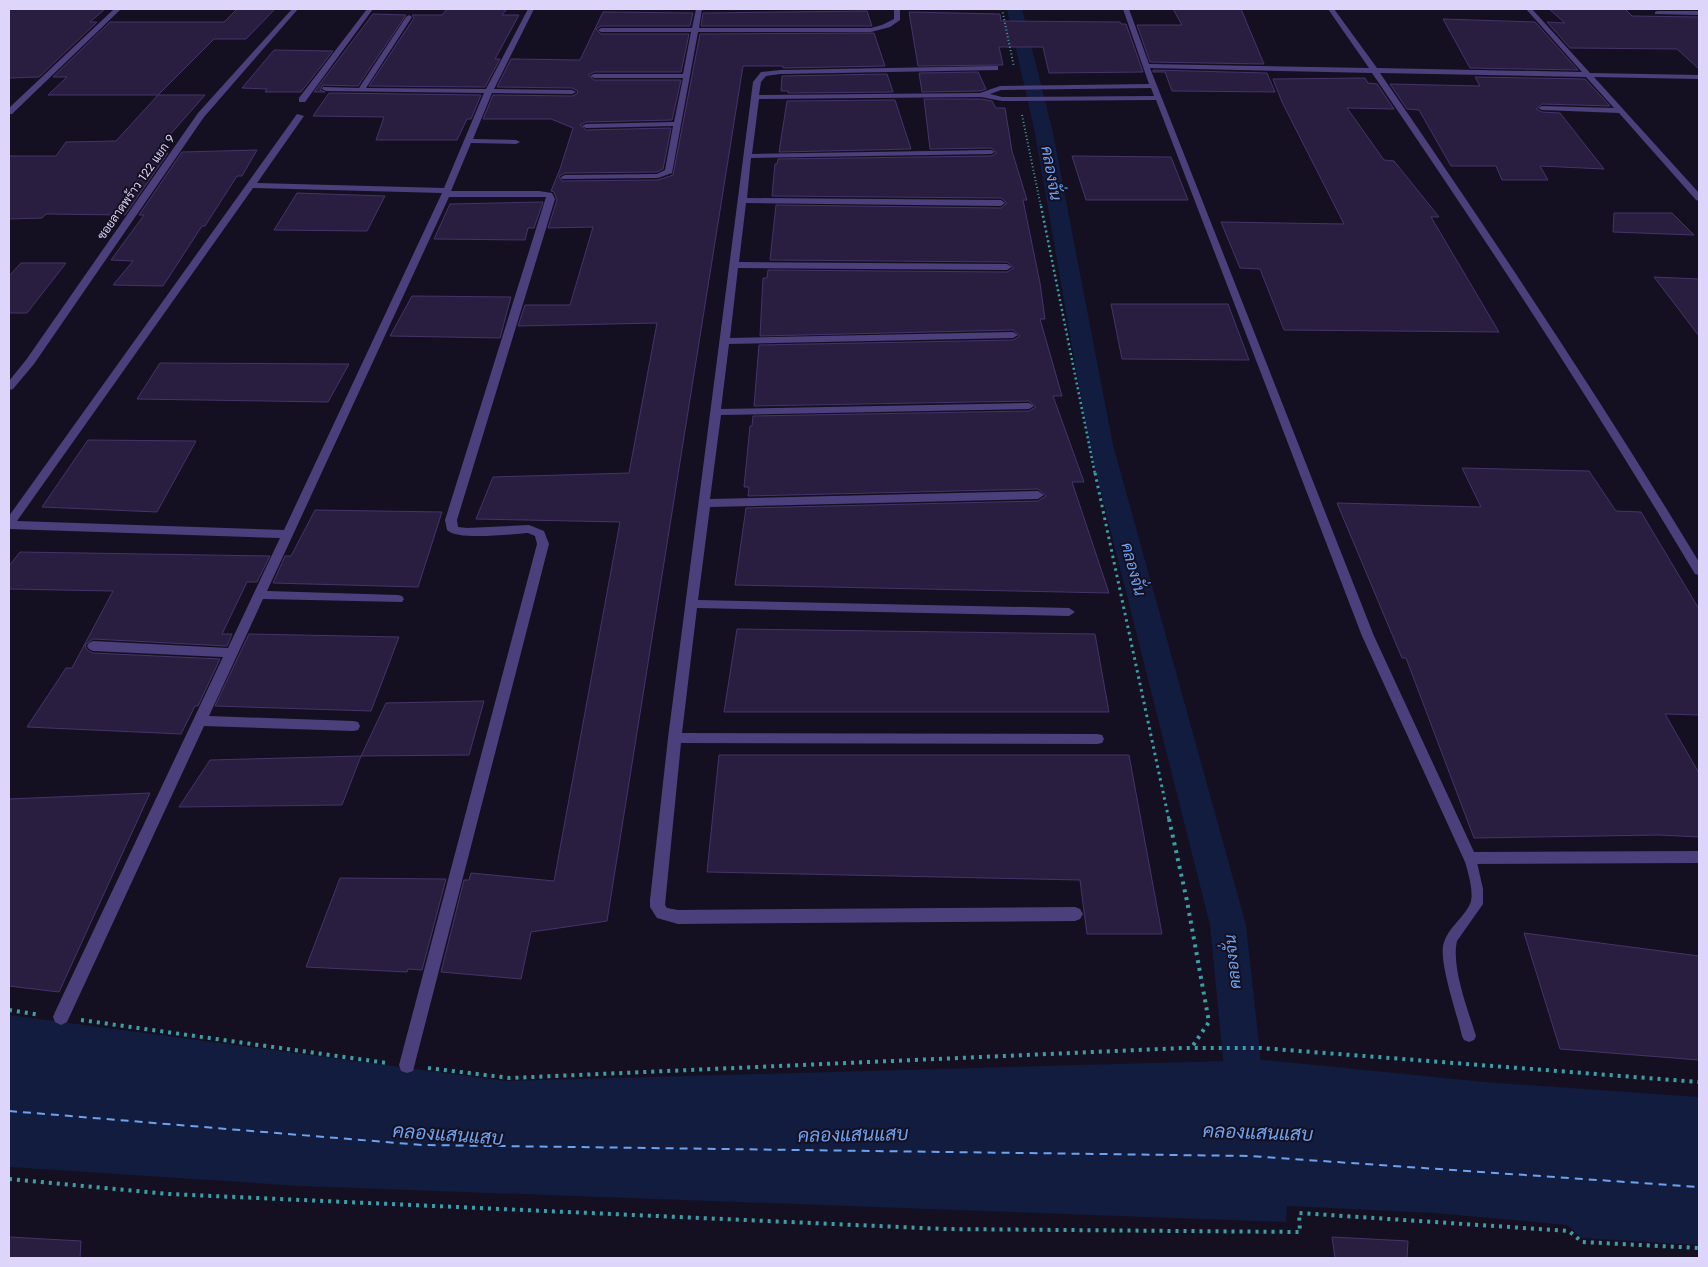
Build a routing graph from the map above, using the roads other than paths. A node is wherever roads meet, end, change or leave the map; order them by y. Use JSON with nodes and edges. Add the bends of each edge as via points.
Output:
{"nodes":[{"id":1,"x":118,"y":9,"type":"edge"},
{"id":2,"x":295,"y":9,"type":"edge"},
{"id":3,"x":370,"y":9,"type":"edge"},
{"id":4,"x":531,"y":9,"type":"edge"},
{"id":5,"x":700,"y":9,"type":"edge"},
{"id":6,"x":897,"y":9,"type":"edge"},
{"id":7,"x":1126,"y":9,"type":"edge"},
{"id":8,"x":1331,"y":9,"type":"edge"},
{"id":9,"x":1529,"y":9,"type":"edge"},
{"id":10,"x":1656,"y":13,"type":"dead end"},
{"id":11,"x":1699,"y":13,"type":"edge"},
{"id":12,"x":410,"y":17,"type":"dead end"},
{"id":13,"x":601,"y":30,"type":"dead end"},
{"id":14,"x":695,"y":30,"type":"junction"},
{"id":15,"x":1146,"y":66,"type":"junction"},
{"id":16,"x":995,"y":68,"type":"dead end"},
{"id":17,"x":1375,"y":70,"type":"junction"},
{"id":18,"x":1588,"y":74,"type":"junction"},
{"id":19,"x":594,"y":76,"type":"dead end"},
{"id":20,"x":686,"y":76,"type":"junction"},
{"id":21,"x":1699,"y":76,"type":"edge"},
{"id":22,"x":1154,"y":86,"type":"junction"},
{"id":23,"x":326,"y":89,"type":"dead end"},
{"id":24,"x":361,"y":90,"type":"junction"},
{"id":25,"x":490,"y":91,"type":"junction"},
{"id":26,"x":572,"y":92,"type":"dead end"},
{"id":27,"x":981,"y":95,"type":"junction"},
{"id":28,"x":755,"y":97,"type":"junction"},
{"id":29,"x":1159,"y":98,"type":"junction"},
{"id":30,"x":302,"y":100,"type":"dead end"},
{"id":31,"x":1542,"y":108,"type":"dead end"},
{"id":32,"x":1622,"y":111,"type":"junction"},
{"id":33,"x":9,"y":112,"type":"edge"},
{"id":34,"x":300,"y":116,"type":"dead end"},
{"id":35,"x":677,"y":124,"type":"junction"},
{"id":36,"x":586,"y":126,"type":"dead end"},
{"id":37,"x":468,"y":142,"type":"junction"},
{"id":38,"x":516,"y":142,"type":"dead end"},
{"id":39,"x":990,"y":152,"type":"dead end"},
{"id":40,"x":748,"y":156,"type":"junction"},
{"id":41,"x":565,"y":177,"type":"dead end"},
{"id":42,"x":251,"y":185,"type":"junction"},
{"id":43,"x":446,"y":192,"type":"junction"},
{"id":44,"x":1699,"y":198,"type":"edge"},
{"id":45,"x":742,"y":200,"type":"junction"},
{"id":46,"x":1001,"y":203,"type":"dead end"},
{"id":47,"x":734,"y":265,"type":"junction"},
{"id":48,"x":1007,"y":267,"type":"dead end"},
{"id":49,"x":1013,"y":335,"type":"dead end"},
{"id":50,"x":724,"y":342,"type":"junction"},
{"id":51,"x":9,"y":388,"type":"edge"},
{"id":52,"x":1029,"y":406,"type":"dead end"},
{"id":53,"x":716,"y":412,"type":"junction"},
{"id":54,"x":1038,"y":495,"type":"dead end"},
{"id":55,"x":704,"y":503,"type":"junction"},
{"id":56,"x":9,"y":524,"type":"edge"},
{"id":57,"x":287,"y":534,"type":"junction"},
{"id":58,"x":1699,"y":571,"type":"edge"},
{"id":59,"x":259,"y":595,"type":"junction"},
{"id":60,"x":398,"y":599,"type":"dead end"},
{"id":61,"x":692,"y":604,"type":"junction"},
{"id":62,"x":1069,"y":612,"type":"dead end"},
{"id":63,"x":93,"y":646,"type":"dead end"},
{"id":64,"x":232,"y":653,"type":"junction"},
{"id":65,"x":200,"y":721,"type":"junction"},
{"id":66,"x":353,"y":726,"type":"dead end"},
{"id":67,"x":675,"y":738,"type":"junction"},
{"id":68,"x":1097,"y":739,"type":"dead end"},
{"id":69,"x":1699,"y":857,"type":"edge"},
{"id":70,"x":1470,"y":858,"type":"junction"},
{"id":71,"x":1075,"y":914,"type":"dead end"},
{"id":72,"x":61,"y":1018,"type":"road end"},
{"id":73,"x":1469,"y":1036,"type":"dead end"},
{"id":74,"x":406,"y":1065,"type":"road end"}],
"edges":[{"from":1,"to":33,"type":"street"},
{"from":2,"to":51,"type":"street","name":"ซอยลาดพร้าว 122 แยก 9","via":[[201,115],[36,354]]},
{"from":3,"to":30,"type":"street"},
{"from":4,"to":25,"type":"street"},
{"from":5,"to":14,"type":"street"},
{"from":6,"to":14,"type":"street","via":[[896,20],[892,24],[871,30]]},
{"from":7,"to":15,"type":"street"},
{"from":8,"to":17,"type":"street"},
{"from":9,"to":18,"type":"street"},
{"from":10,"to":11,"type":"lane"},
{"from":12,"to":24,"type":"street"},
{"from":13,"to":14,"type":"street"},
{"from":14,"to":20,"type":"street"},
{"from":15,"to":17,"type":"street"},
{"from":15,"to":22,"type":"street"},
{"from":16,"to":28,"type":"street","via":[[780,72],[764,74],[757,82]]},
{"from":17,"to":18,"type":"street"},
{"from":17,"to":58,"type":"street","via":[[1626,450]]},
{"from":18,"to":21,"type":"street"},
{"from":18,"to":32,"type":"street"},
{"from":19,"to":20,"type":"street"},
{"from":20,"to":35,"type":"street"},
{"from":22,"to":27,"type":"street","via":[[1000,88]]},
{"from":22,"to":29,"type":"street"},
{"from":23,"to":24,"type":"street"},
{"from":24,"to":25,"type":"street"},
{"from":25,"to":26,"type":"street"},
{"from":25,"to":37,"type":"street"},
{"from":27,"to":28,"type":"street"},
{"from":27,"to":29,"type":"street","via":[[1002,99]]},
{"from":28,"to":40,"type":"street"},
{"from":29,"to":70,"type":"street","via":[[1368,636]]},
{"from":31,"to":32,"type":"street"},
{"from":32,"to":44,"type":"street"},
{"from":34,"to":42,"type":"street"},
{"from":35,"to":36,"type":"street"},
{"from":35,"to":41,"type":"street","via":[[669,171],[665,174]]},
{"from":37,"to":38,"type":"street"},
{"from":37,"to":43,"type":"street"},
{"from":39,"to":40,"type":"street"},
{"from":40,"to":45,"type":"street"},
{"from":42,"to":43,"type":"street"},
{"from":42,"to":56,"type":"street"},
{"from":43,"to":57,"type":"street"},
{"from":43,"to":74,"type":"street","via":[[540,194],[549,195],[551,199],[451,520],[453,530],[467,532],[529,528],[540,534],[542,544]]},
{"from":45,"to":46,"type":"street"},
{"from":45,"to":47,"type":"street"},
{"from":47,"to":48,"type":"street"},
{"from":47,"to":50,"type":"street"},
{"from":49,"to":50,"type":"street"},
{"from":50,"to":53,"type":"street"},
{"from":52,"to":53,"type":"street"},
{"from":53,"to":55,"type":"street"},
{"from":54,"to":55,"type":"street"},
{"from":55,"to":61,"type":"street"},
{"from":56,"to":57,"type":"street"},
{"from":57,"to":59,"type":"street"},
{"from":59,"to":60,"type":"street"},
{"from":59,"to":64,"type":"street"},
{"from":61,"to":62,"type":"street"},
{"from":61,"to":67,"type":"street"},
{"from":63,"to":64,"type":"street"},
{"from":64,"to":65,"type":"street"},
{"from":65,"to":66,"type":"street"},
{"from":65,"to":72,"type":"street"},
{"from":67,"to":68,"type":"street"},
{"from":67,"to":71,"type":"street","via":[[658,900],[662,914],[678,918]]},
{"from":69,"to":70,"type":"street"},
{"from":70,"to":73,"type":"lane","via":[[1477,904],[1451,939],[1449,948],[1449,962]]}]}
